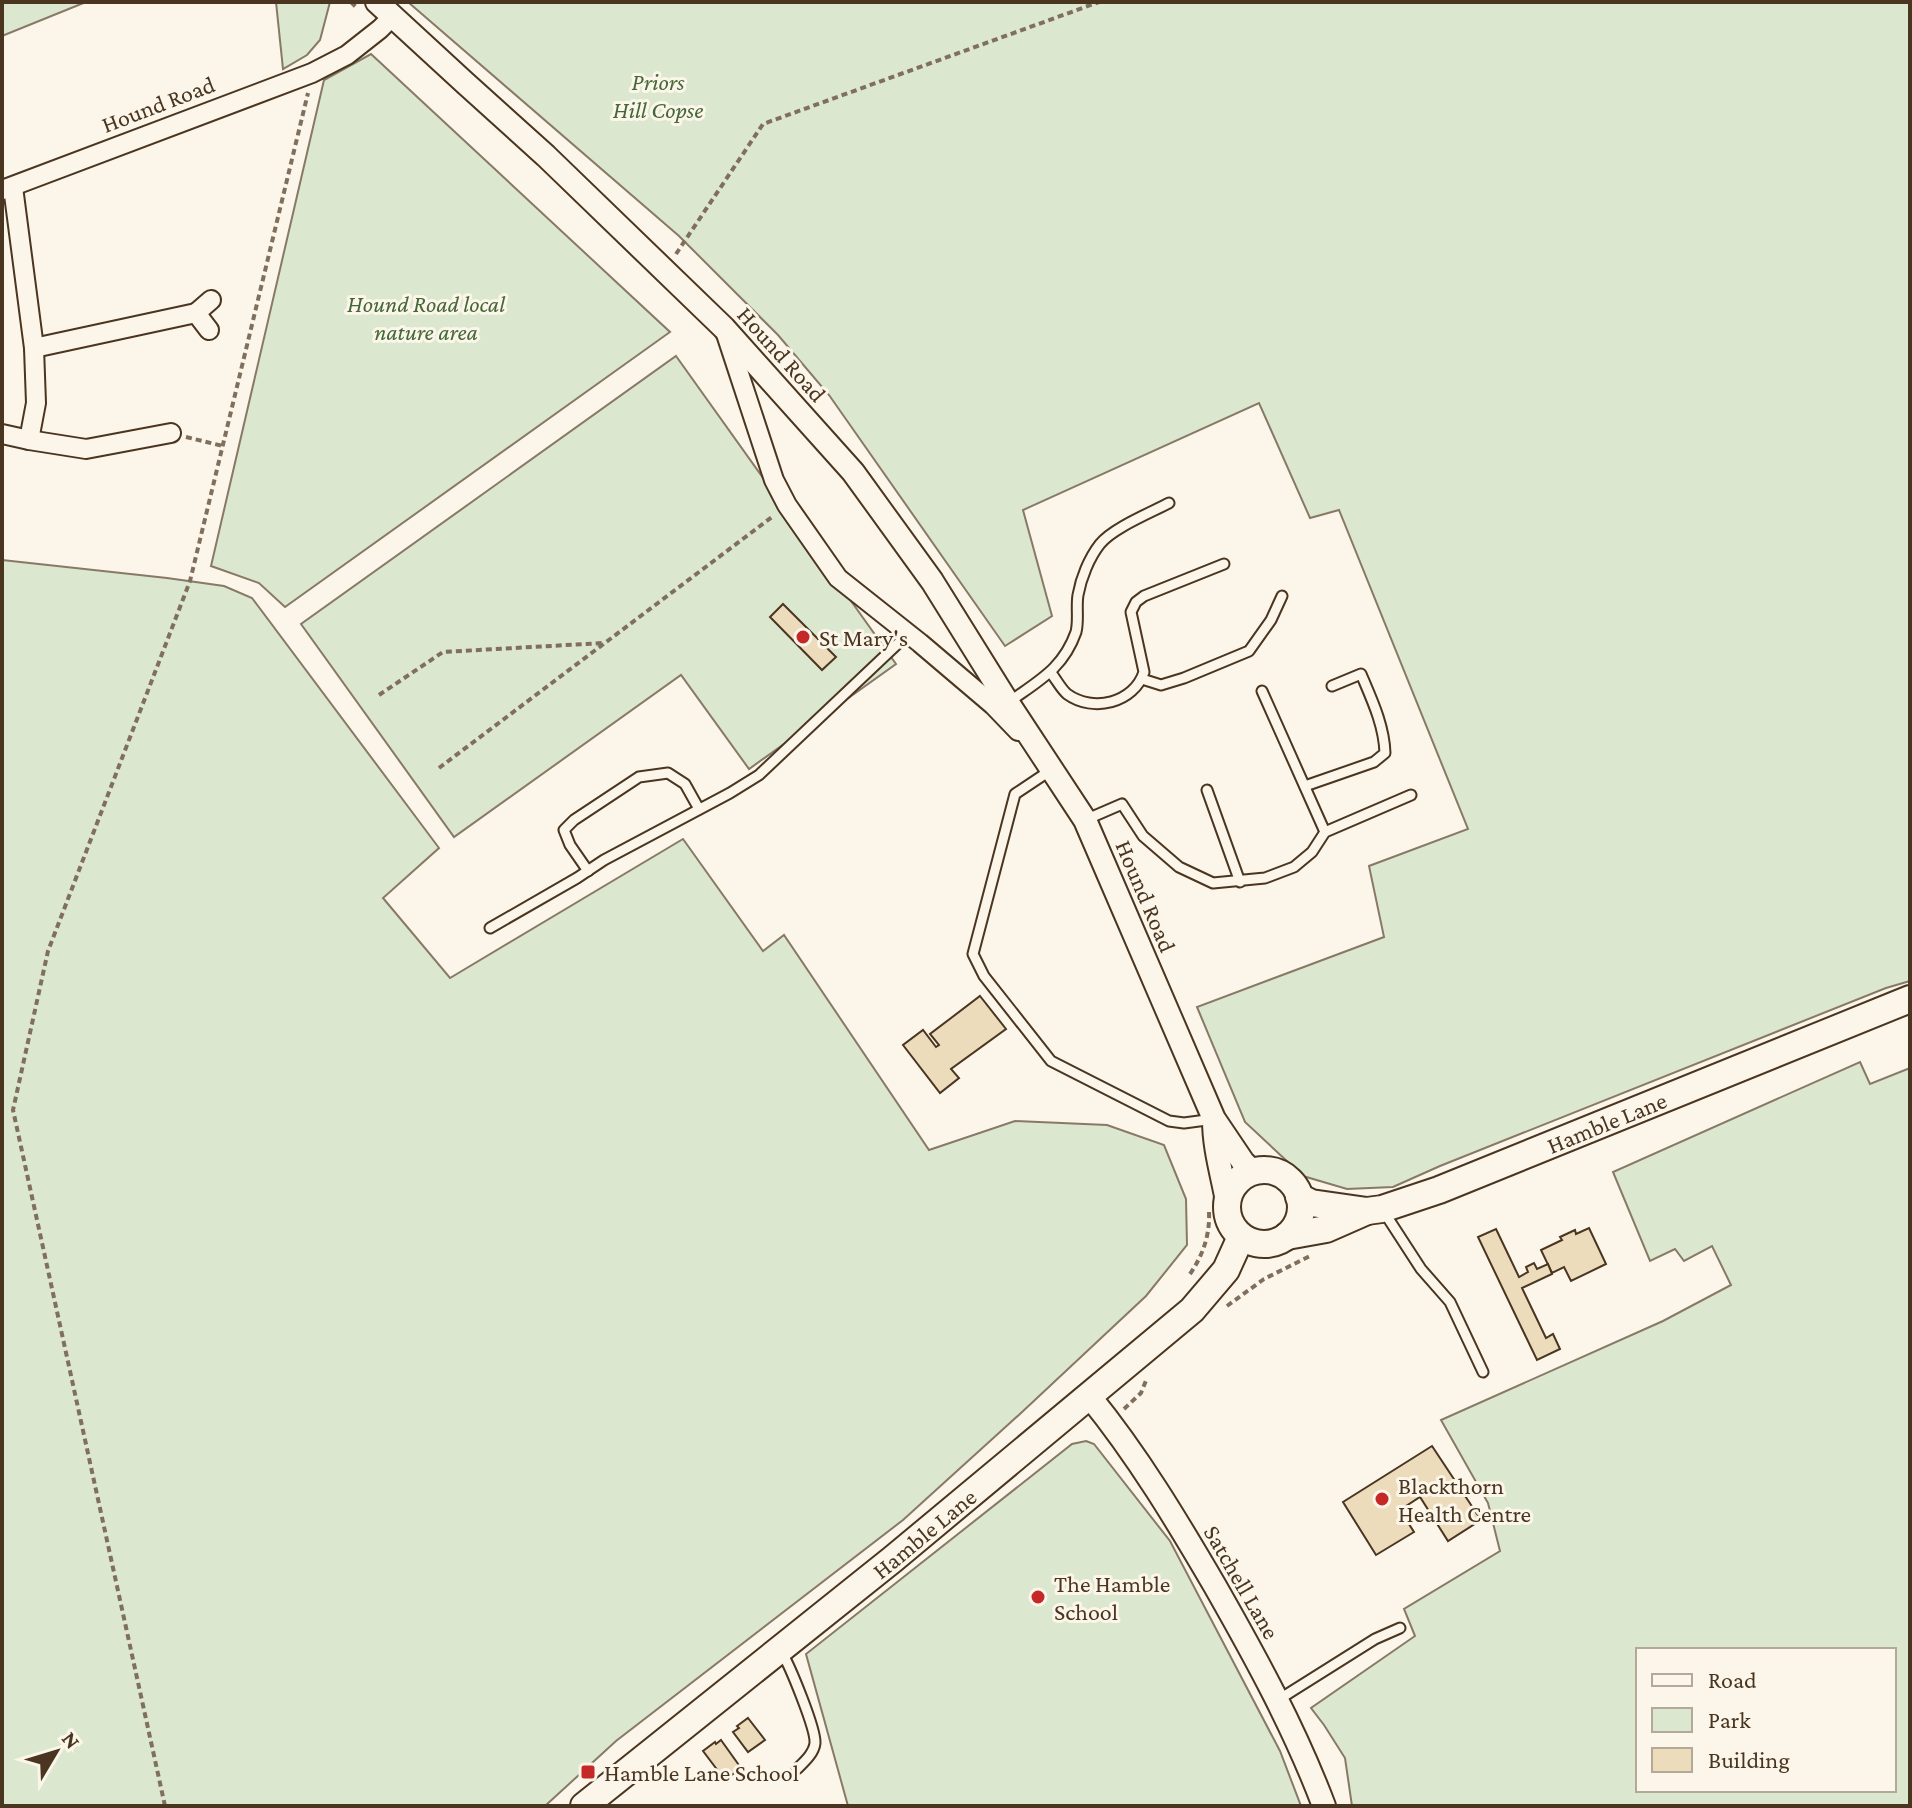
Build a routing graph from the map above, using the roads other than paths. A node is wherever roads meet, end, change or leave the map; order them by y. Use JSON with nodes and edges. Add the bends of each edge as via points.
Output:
{"nodes":[{"id":1,"x":385,"y":9,"type":"edge"},
{"id":2,"x":8,"y":188,"type":"edge"},
{"id":3,"x":211,"y":300,"type":"dead end"},
{"id":4,"x":196,"y":313,"type":"junction"},
{"id":5,"x":724,"y":328,"type":"junction"},
{"id":6,"x":209,"y":330,"type":"dead end"},
{"id":7,"x":34,"y":348,"type":"junction"},
{"id":8,"x":171,"y":433,"type":"road end"},
{"id":9,"x":2,"y":434,"type":"edge"},
{"id":10,"x":29,"y":440,"type":"junction"},
{"id":11,"x":1169,"y":503,"type":"dead end"},
{"id":12,"x":1224,"y":564,"type":"dead end"},
{"id":13,"x":1282,"y":596,"type":"dead end"},
{"id":14,"x":907,"y":635,"type":"junction"},
{"id":15,"x":1051,"y":673,"type":"junction"},
{"id":16,"x":1142,"y":679,"type":"junction"},
{"id":17,"x":1332,"y":686,"type":"dead end"},
{"id":18,"x":1262,"y":691,"type":"dead end"},
{"id":19,"x":1008,"y":703,"type":"junction"},
{"id":20,"x":1047,"y":763,"type":"junction"},
{"id":21,"x":1305,"y":786,"type":"junction"},
{"id":22,"x":1207,"y":790,"type":"dead end"},
{"id":23,"x":1411,"y":795,"type":"dead end"},
{"id":24,"x":699,"y":809,"type":"junction"},
{"id":25,"x":1085,"y":820,"type":"junction"},
{"id":26,"x":1325,"y":832,"type":"junction"},
{"id":27,"x":588,"y":871,"type":"junction"},
{"id":28,"x":1240,"y":882,"type":"junction"},
{"id":29,"x":490,"y":928,"type":"dead end"},
{"id":30,"x":1910,"y":999,"type":"edge"},
{"id":31,"x":1214,"y":1119,"type":"junction"},
{"id":32,"x":1257,"y":1163,"type":"junction"},
{"id":33,"x":1300,"y":1188,"type":"junction"},
{"id":34,"x":1227,"y":1201,"type":"junction"},
{"id":35,"x":1375,"y":1210,"type":"junction"},
{"id":36,"x":1287,"y":1236,"type":"junction"},
{"id":37,"x":1241,"y":1237,"type":"junction"},
{"id":38,"x":1483,"y":1372,"type":"dead end"},
{"id":39,"x":1090,"y":1397,"type":"junction"},
{"id":40,"x":1400,"y":1628,"type":"dead end"},
{"id":41,"x":780,"y":1651,"type":"junction"},
{"id":42,"x":1278,"y":1700,"type":"junction"},
{"id":43,"x":797,"y":1769,"type":"dead end"},
{"id":44,"x":593,"y":1803,"type":"edge"},
{"id":45,"x":1324,"y":1806,"type":"edge"}],
"edges":[{"from":1,"to":2,"type":"street","name":"Hound Road","via":[[380,29],[312,73]]},
{"from":1,"to":5,"type":"street","name":"Hound Road"},
{"from":2,"to":7,"type":"street"},
{"from":3,"to":4,"type":"street"},
{"from":4,"to":6,"type":"street"},
{"from":4,"to":7,"type":"street"},
{"from":5,"to":14,"type":"street","via":[[787,505],[838,578]]},
{"from":5,"to":19,"type":"street","name":"Hound Road","via":[[853,472],[932,581]]},
{"from":7,"to":10,"type":"street","via":[[36,403]]},
{"from":8,"to":10,"type":"street","via":[[86,449]]},
{"from":9,"to":10,"type":"street"},
{"from":11,"to":15,"type":"lane","via":[[1101,543],[1078,595],[1077,629]]},
{"from":12,"to":16,"type":"lane","via":[[1136,602],[1131,612]]},
{"from":13,"to":16,"type":"lane","via":[[1249,651],[1161,685]]},
{"from":14,"to":20,"type":"street","via":[[993,705]]},
{"from":14,"to":24,"type":"lane","via":[[759,775]]},
{"from":15,"to":16,"type":"lane","via":[[1066,693],[1097,704],[1118,701]]},
{"from":15,"to":19,"type":"lane"},
{"from":17,"to":21,"type":"lane","via":[[1361,674],[1385,737],[1385,753],[1374,762]]},
{"from":18,"to":21,"type":"lane"},
{"from":19,"to":20,"type":"street","name":"Hound Road"},
{"from":20,"to":25,"type":"street","name":"Hound Road"},
{"from":20,"to":31,"type":"lane","via":[[1015,794],[973,954],[984,976],[1051,1061],[1169,1121]]},
{"from":21,"to":26,"type":"lane"},
{"from":22,"to":28,"type":"lane"},
{"from":23,"to":26,"type":"lane"},
{"from":24,"to":27,"type":"lane"},
{"from":24,"to":27,"type":"lane","via":[[685,784],[668,773],[639,777],[564,830]]},
{"from":25,"to":28,"type":"lane","via":[[1122,804],[1143,836],[1179,867],[1213,883]]},
{"from":25,"to":31,"type":"street","name":"Hound Road"},
{"from":26,"to":28,"type":"lane","via":[[1294,867]]},
{"from":27,"to":29,"type":"lane"},
{"from":30,"to":35,"type":"main road","name":"Hamble Lane","via":[[1439,1190]]},
{"from":31,"to":32,"type":"street","name":"Hound Road","via":[[1243,1162]]},
{"from":31,"to":34,"type":"street"},
{"from":32,"to":33,"type":"main road"},
{"from":32,"to":34,"type":"main road","via":[[1239,1178]]},
{"from":33,"to":35,"type":"main road","name":"Hamble Lane","via":[[1311,1203]]},
{"from":33,"to":36,"type":"main road","via":[[1300,1215]]},
{"from":34,"to":37,"type":"main road","via":[[1227,1214]]},
{"from":35,"to":36,"type":"main road","via":[[1326,1229]]},
{"from":35,"to":38,"type":"lane","via":[[1450,1302]]},
{"from":36,"to":37,"type":"main road","via":[[1269,1244]]},
{"from":37,"to":39,"type":"main road","name":"Hamble Lane","via":[[1226,1270],[1192,1310]]},
{"from":39,"to":41,"type":"main road","name":"Hamble Lane"},
{"from":39,"to":42,"type":"street","name":"Satchell Lane","via":[[1180,1526]]},
{"from":40,"to":42,"type":"lane"},
{"from":41,"to":43,"type":"lane","via":[[815,1737],[811,1753]]},
{"from":41,"to":44,"type":"main road","name":"Hamble Lane"},
{"from":42,"to":45,"type":"street","name":"Satchell Lane"}]}
